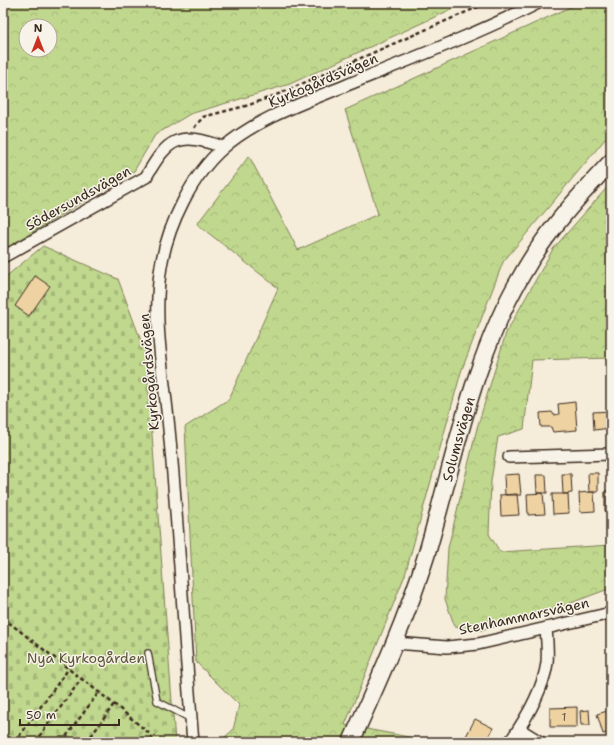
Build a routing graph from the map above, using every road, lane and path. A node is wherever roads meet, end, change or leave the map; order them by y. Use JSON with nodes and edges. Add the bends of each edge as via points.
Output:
{"nodes":[{"id":1,"x":487,"y":3,"type":"edge"},
{"id":2,"x":538,"y":3,"type":"edge"},
{"id":3,"x":184,"y":140,"type":"junction"},
{"id":4,"x":223,"y":147,"type":"junction"},
{"id":5,"x":611,"y":162,"type":"edge"},
{"id":6,"x":3,"y":257,"type":"edge"},
{"id":7,"x":611,"y":454,"type":"edge"},
{"id":8,"x":509,"y":457,"type":"dead end"},
{"id":9,"x":611,"y":613,"type":"edge"},
{"id":10,"x":3,"y":618,"type":"edge"},
{"id":11,"x":546,"y":628,"type":"junction"},
{"id":12,"x":395,"y":643,"type":"junction"},
{"id":13,"x":148,"y":653,"type":"dead end"},
{"id":14,"x":69,"y":668,"type":"junction"},
{"id":15,"x":82,"y":678,"type":"junction"},
{"id":16,"x":99,"y":692,"type":"junction"},
{"id":17,"x":114,"y":704,"type":"junction"},
{"id":18,"x":191,"y":719,"type":"junction"},
{"id":19,"x":519,"y":729,"type":"junction"},
{"id":20,"x":15,"y":742,"type":"edge"},
{"id":21,"x":35,"y":742,"type":"edge"},
{"id":22,"x":62,"y":742,"type":"edge"},
{"id":23,"x":87,"y":742,"type":"edge"},
{"id":24,"x":154,"y":742,"type":"edge"},
{"id":25,"x":193,"y":742,"type":"edge"},
{"id":26,"x":352,"y":742,"type":"edge"},
{"id":27,"x":510,"y":742,"type":"edge"},
{"id":28,"x":540,"y":742,"type":"edge"}],
"edges":[{"from":1,"to":3,"type":"path","via":[[276,95],[250,105],[203,116]]},
{"from":2,"to":4,"type":"street","name":"Kyrkogårdsvägen","via":[[424,54],[296,105]]},
{"from":3,"to":4,"type":"street","name":"Södersundsvägen","via":[[209,142]]},
{"from":3,"to":6,"type":"street","name":"Södersundsvägen","via":[[173,142],[158,154],[146,177]]},
{"from":4,"to":18,"type":"street","name":"Kyrkogårdsvägen","via":[[206,166],[177,214],[167,241],[158,294],[158,340],[169,427]]},
{"from":5,"to":12,"type":"main road","name":"Solumsvägen","via":[[545,239],[523,272],[486,347],[473,384],[426,555]]},
{"from":7,"to":8,"type":"street"},
{"from":9,"to":11,"type":"street","name":"Stenhammarsvägen"},
{"from":10,"to":14,"type":"path"},
{"from":11,"to":12,"type":"street","name":"Stenhammarsvägen","via":[[470,644],[423,646]]},
{"from":11,"to":19,"type":"street","via":[[547,663],[542,684]]},
{"from":12,"to":26,"type":"main road","name":"Solumsvägen"},
{"from":13,"to":18,"type":"lane","via":[[157,701]]},
{"from":14,"to":15,"type":"path"},
{"from":14,"to":20,"type":"path"},
{"from":15,"to":16,"type":"path"},
{"from":15,"to":21,"type":"path"},
{"from":16,"to":17,"type":"path"},
{"from":16,"to":22,"type":"path"},
{"from":17,"to":23,"type":"path"},
{"from":17,"to":24,"type":"path","via":[[150,734]]},
{"from":18,"to":25,"type":"street","name":"Kyrkogårdsvägen"},
{"from":19,"to":27,"type":"street"},
{"from":19,"to":28,"type":"street"}]}
